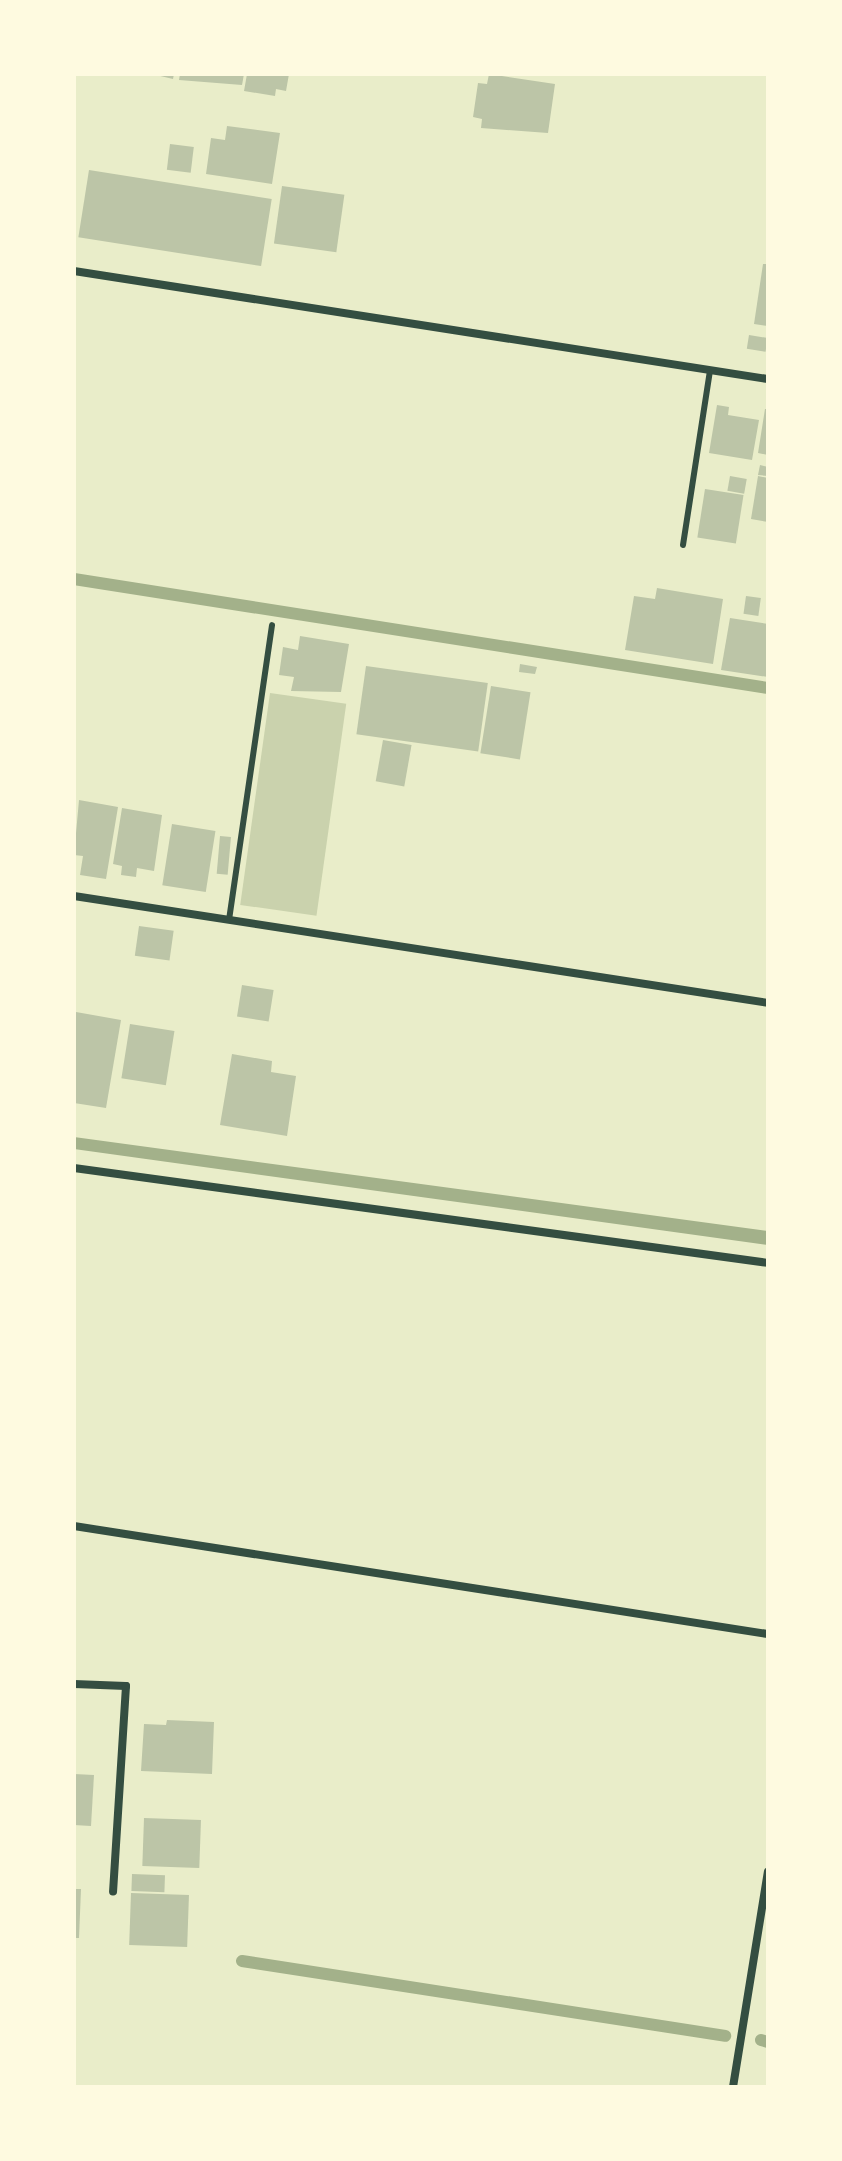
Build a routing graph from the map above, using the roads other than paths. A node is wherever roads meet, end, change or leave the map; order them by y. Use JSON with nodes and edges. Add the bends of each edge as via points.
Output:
{"nodes":[{"id":1,"x":74,"y":271,"type":"edge"},
{"id":2,"x":710,"y":370,"type":"junction"},
{"id":3,"x":768,"y":379,"type":"edge"},
{"id":4,"x":683,"y":545,"type":"dead end"},
{"id":5,"x":272,"y":625,"type":"dead end"},
{"id":6,"x":74,"y":896,"type":"edge"},
{"id":7,"x":229,"y":920,"type":"junction"},
{"id":8,"x":768,"y":1003,"type":"edge"},
{"id":9,"x":74,"y":1168,"type":"edge"},
{"id":10,"x":768,"y":1263,"type":"edge"},
{"id":11,"x":74,"y":1526,"type":"edge"},
{"id":12,"x":768,"y":1634,"type":"edge"},
{"id":13,"x":74,"y":1684,"type":"edge"},
{"id":14,"x":768,"y":1872,"type":"edge"},
{"id":15,"x":113,"y":1892,"type":"dead end"},
{"id":16,"x":733,"y":2087,"type":"edge"}],
"edges":[{"from":1,"to":2,"type":"street"},
{"from":2,"to":3,"type":"street"},
{"from":2,"to":4,"type":"lane"},
{"from":5,"to":7,"type":"lane"},
{"from":6,"to":7,"type":"street"},
{"from":7,"to":8,"type":"street"},
{"from":9,"to":10,"type":"street"},
{"from":11,"to":12,"type":"street"},
{"from":13,"to":15,"type":"street","via":[[126,1686]]},
{"from":14,"to":16,"type":"street"}]}
